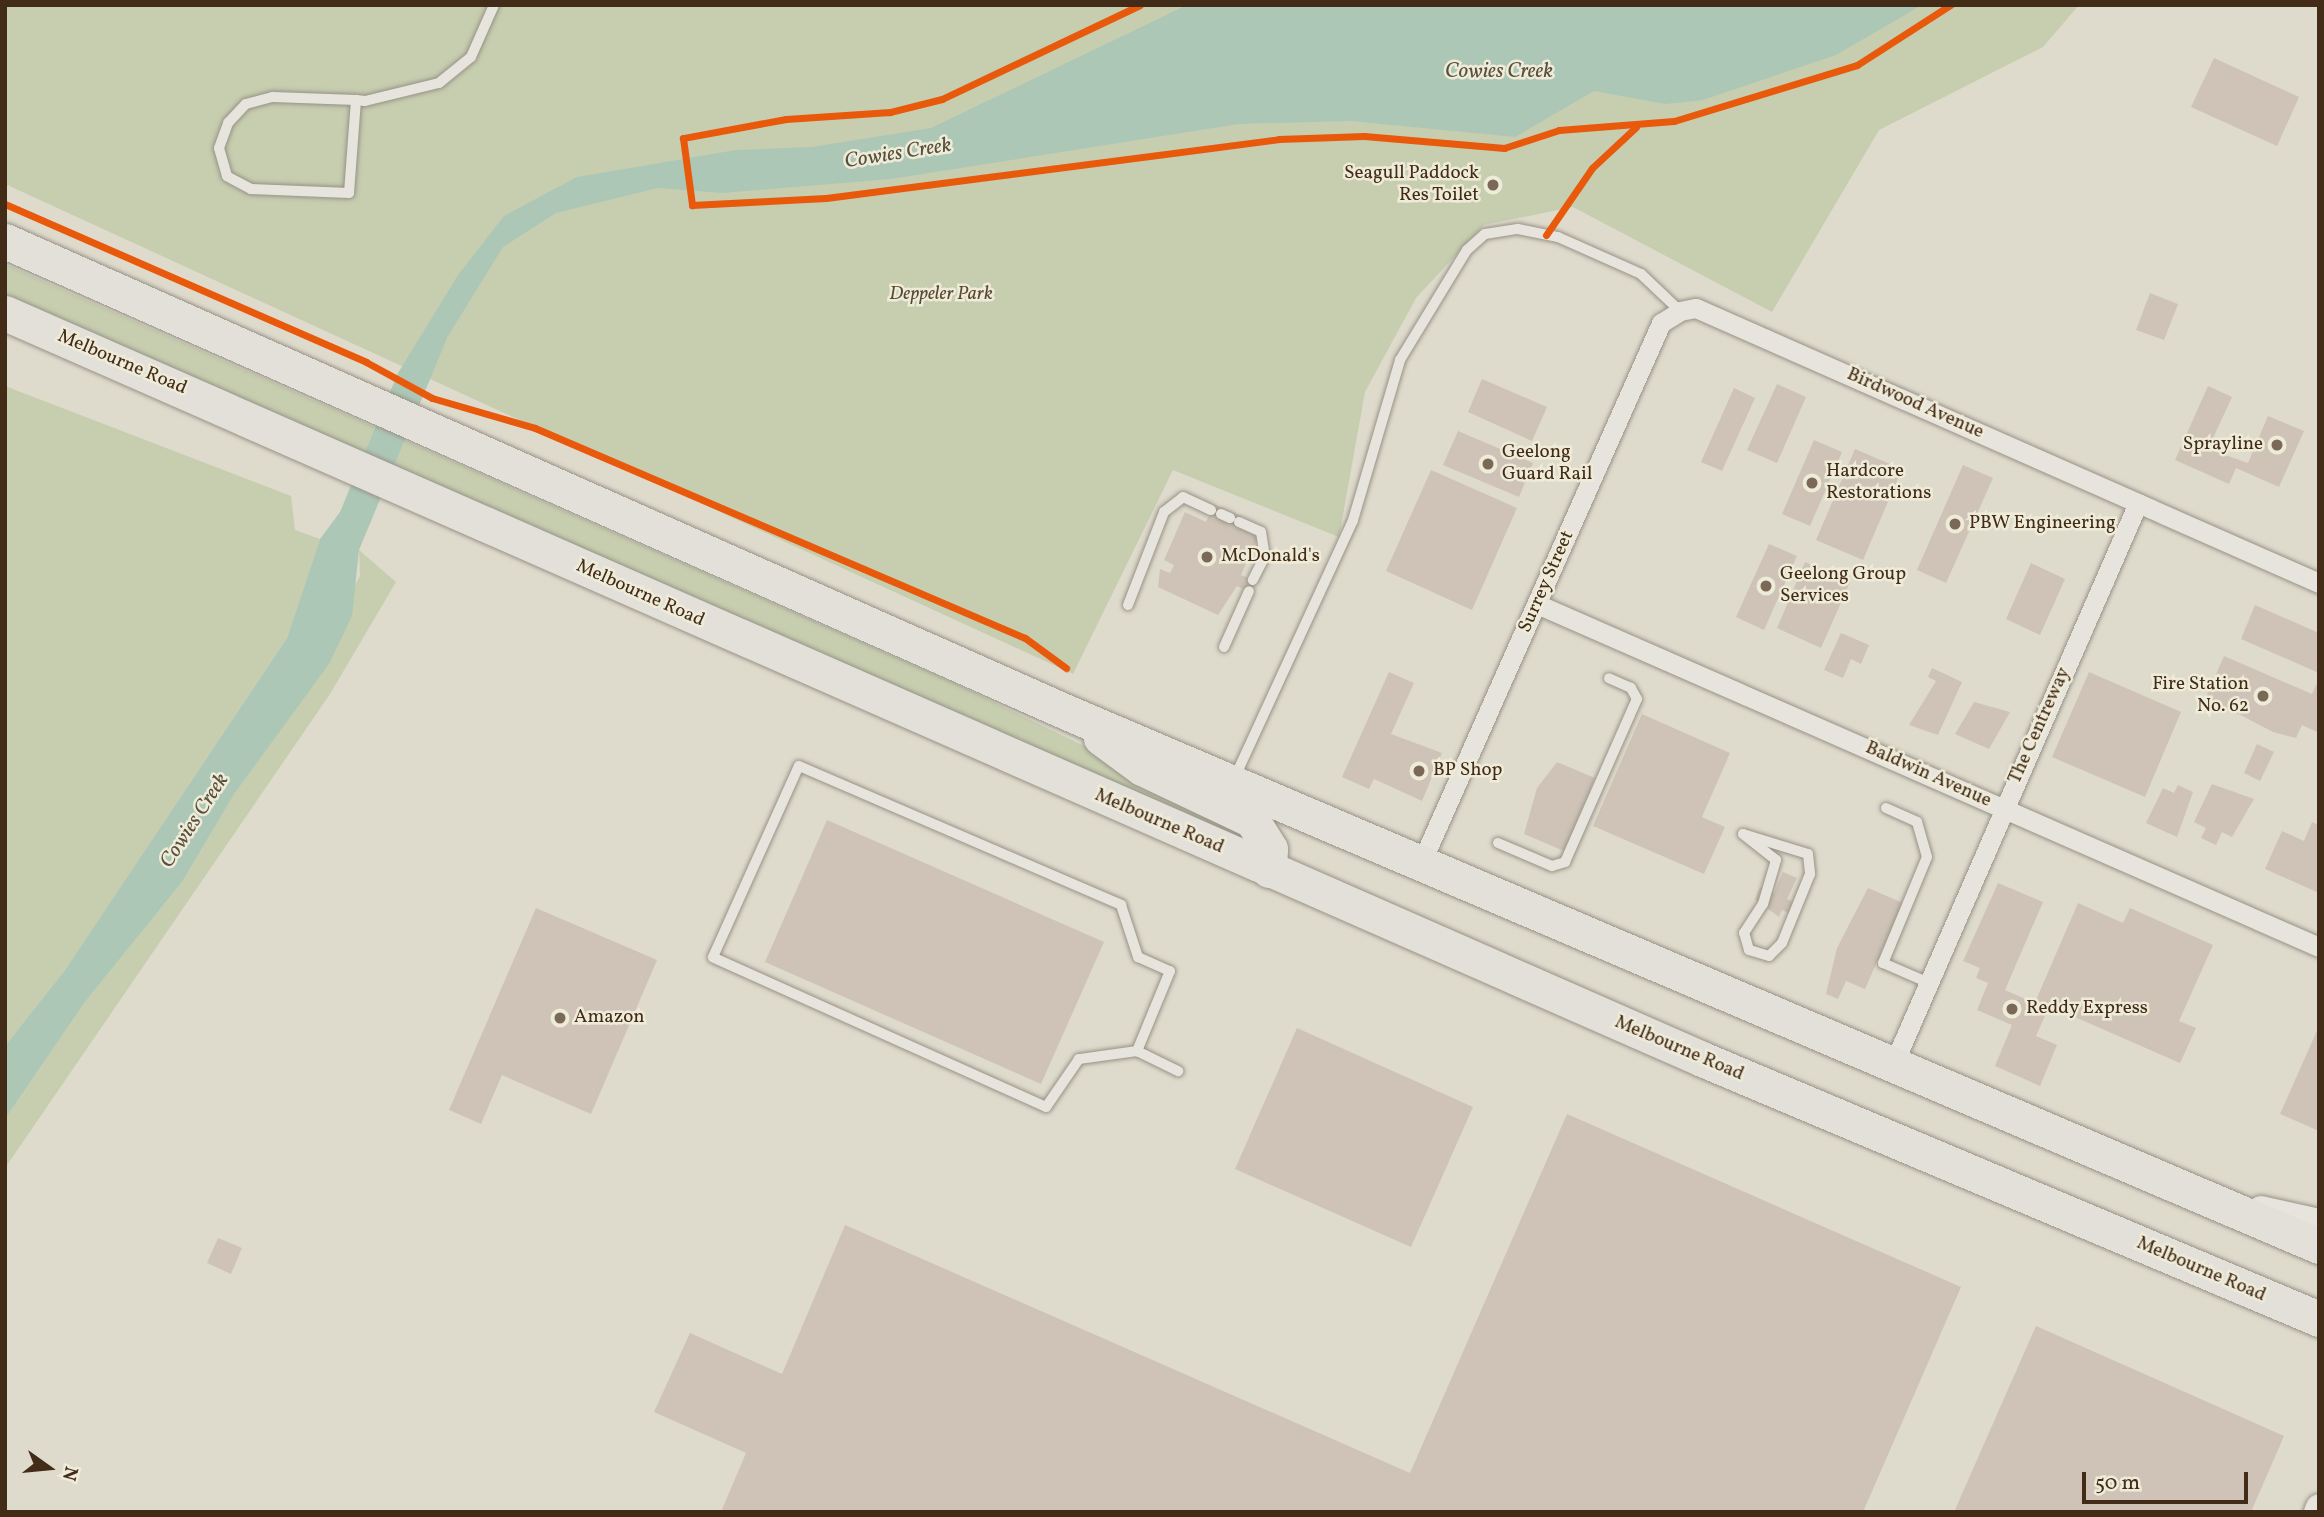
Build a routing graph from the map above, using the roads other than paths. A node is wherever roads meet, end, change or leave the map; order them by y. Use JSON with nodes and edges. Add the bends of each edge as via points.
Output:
{"nodes":[{"id":1,"x":494,"y":5,"type":"edge"},
{"id":2,"x":356,"y":100,"type":"junction"},
{"id":3,"x":5,"y":241,"type":"edge"},
{"id":4,"x":1680,"y":311,"type":"junction"},
{"id":5,"x":5,"y":313,"type":"edge"},
{"id":6,"x":2138,"y":503,"type":"junction"},
{"id":7,"x":1253,"y":580,"type":"dead end"},
{"id":8,"x":2319,"y":583,"type":"edge"},
{"id":9,"x":1249,"y":591,"type":"dead end"},
{"id":10,"x":1538,"y":604,"type":"junction"},
{"id":11,"x":1128,"y":605,"type":"dead end"},
{"id":12,"x":1224,"y":647,"type":"dead end"},
{"id":13,"x":1609,"y":678,"type":"dead end"},
{"id":14,"x":1071,"y":713,"type":"junction"},
{"id":15,"x":1234,"y":779,"type":"junction"},
{"id":16,"x":1886,"y":808,"type":"dead end"},
{"id":17,"x":2004,"y":809,"type":"junction"},
{"id":18,"x":1743,"y":834,"type":"joint"},
{"id":19,"x":1498,"y":843,"type":"dead end"},
{"id":20,"x":1422,"y":861,"type":"junction"},
{"id":21,"x":1269,"y":870,"type":"junction"},
{"id":22,"x":2319,"y":947,"type":"edge"},
{"id":23,"x":1929,"y":983,"type":"junction"},
{"id":24,"x":1137,"y":1051,"type":"junction"},
{"id":25,"x":1893,"y":1065,"type":"junction"},
{"id":26,"x":1178,"y":1071,"type":"dead end"},
{"id":27,"x":2194,"y":1195,"type":"junction"},
{"id":28,"x":2319,"y":1222,"type":"edge"},
{"id":29,"x":2319,"y":1246,"type":"edge"},
{"id":30,"x":2319,"y":1319,"type":"edge"}],
"edges":[{"from":1,"to":2,"type":"lane","via":[[471,57],[439,83]]},
{"from":2,"to":2,"type":"lane","via":[[349,193],[251,189],[227,176],[219,148],[228,123],[246,104],[273,97]]},
{"from":3,"to":14,"type":"highway"},
{"from":4,"to":6,"type":"street","name":"Birdwood Avenue","via":[[1696,308]]},
{"from":4,"to":10,"type":"street","name":"Surrey Street","via":[[1661,323]]},
{"from":4,"to":15,"type":"lane","via":[[1641,274],[1602,252],[1518,229],[1485,234],[1422,314],[1379,420],[1353,520]]},
{"from":5,"to":21,"type":"highway","name":"Melbourne Road"},
{"from":6,"to":8,"type":"street","name":"Birdwood Avenue"},
{"from":6,"to":17,"type":"street","name":"The Centreway"},
{"from":7,"to":11,"type":"lane","via":[[1265,556],[1261,532],[1183,497],[1164,512]]},
{"from":9,"to":12,"type":"lane"},
{"from":10,"to":17,"type":"street","name":"Baldwin Avenue"},
{"from":10,"to":20,"type":"street","name":"Surrey Street"},
{"from":13,"to":19,"type":"lane","via":[[1631,688],[1637,699],[1565,862],[1552,866]]},
{"from":14,"to":15,"type":"highway"},
{"from":14,"to":21,"type":"highway","via":[[1142,768],[1252,820],[1270,849]]},
{"from":15,"to":20,"type":"highway"},
{"from":16,"to":23,"type":"lane","via":[[1917,822],[1927,858],[1883,962]]},
{"from":17,"to":22,"type":"street","name":"Baldwin Avenue"},
{"from":17,"to":23,"type":"street","name":"The Centreway"},
{"from":18,"to":18,"type":"lane","via":[[1808,854],[1811,874],[1782,943],[1769,956],[1749,950],[1744,933],[1763,904],[1776,860]]},
{"from":20,"to":25,"type":"highway"},
{"from":21,"to":30,"type":"highway","name":"Melbourne Road"},
{"from":23,"to":25,"type":"street","name":"The Centreway"},
{"from":24,"to":24,"type":"lane","via":[[1170,971],[1138,957],[1122,905],[799,766],[713,957],[1046,1107],[1079,1059]]},
{"from":24,"to":26,"type":"lane"},
{"from":25,"to":27,"type":"highway"},
{"from":27,"to":28,"type":"main road"},
{"from":27,"to":29,"type":"highway"}]}
